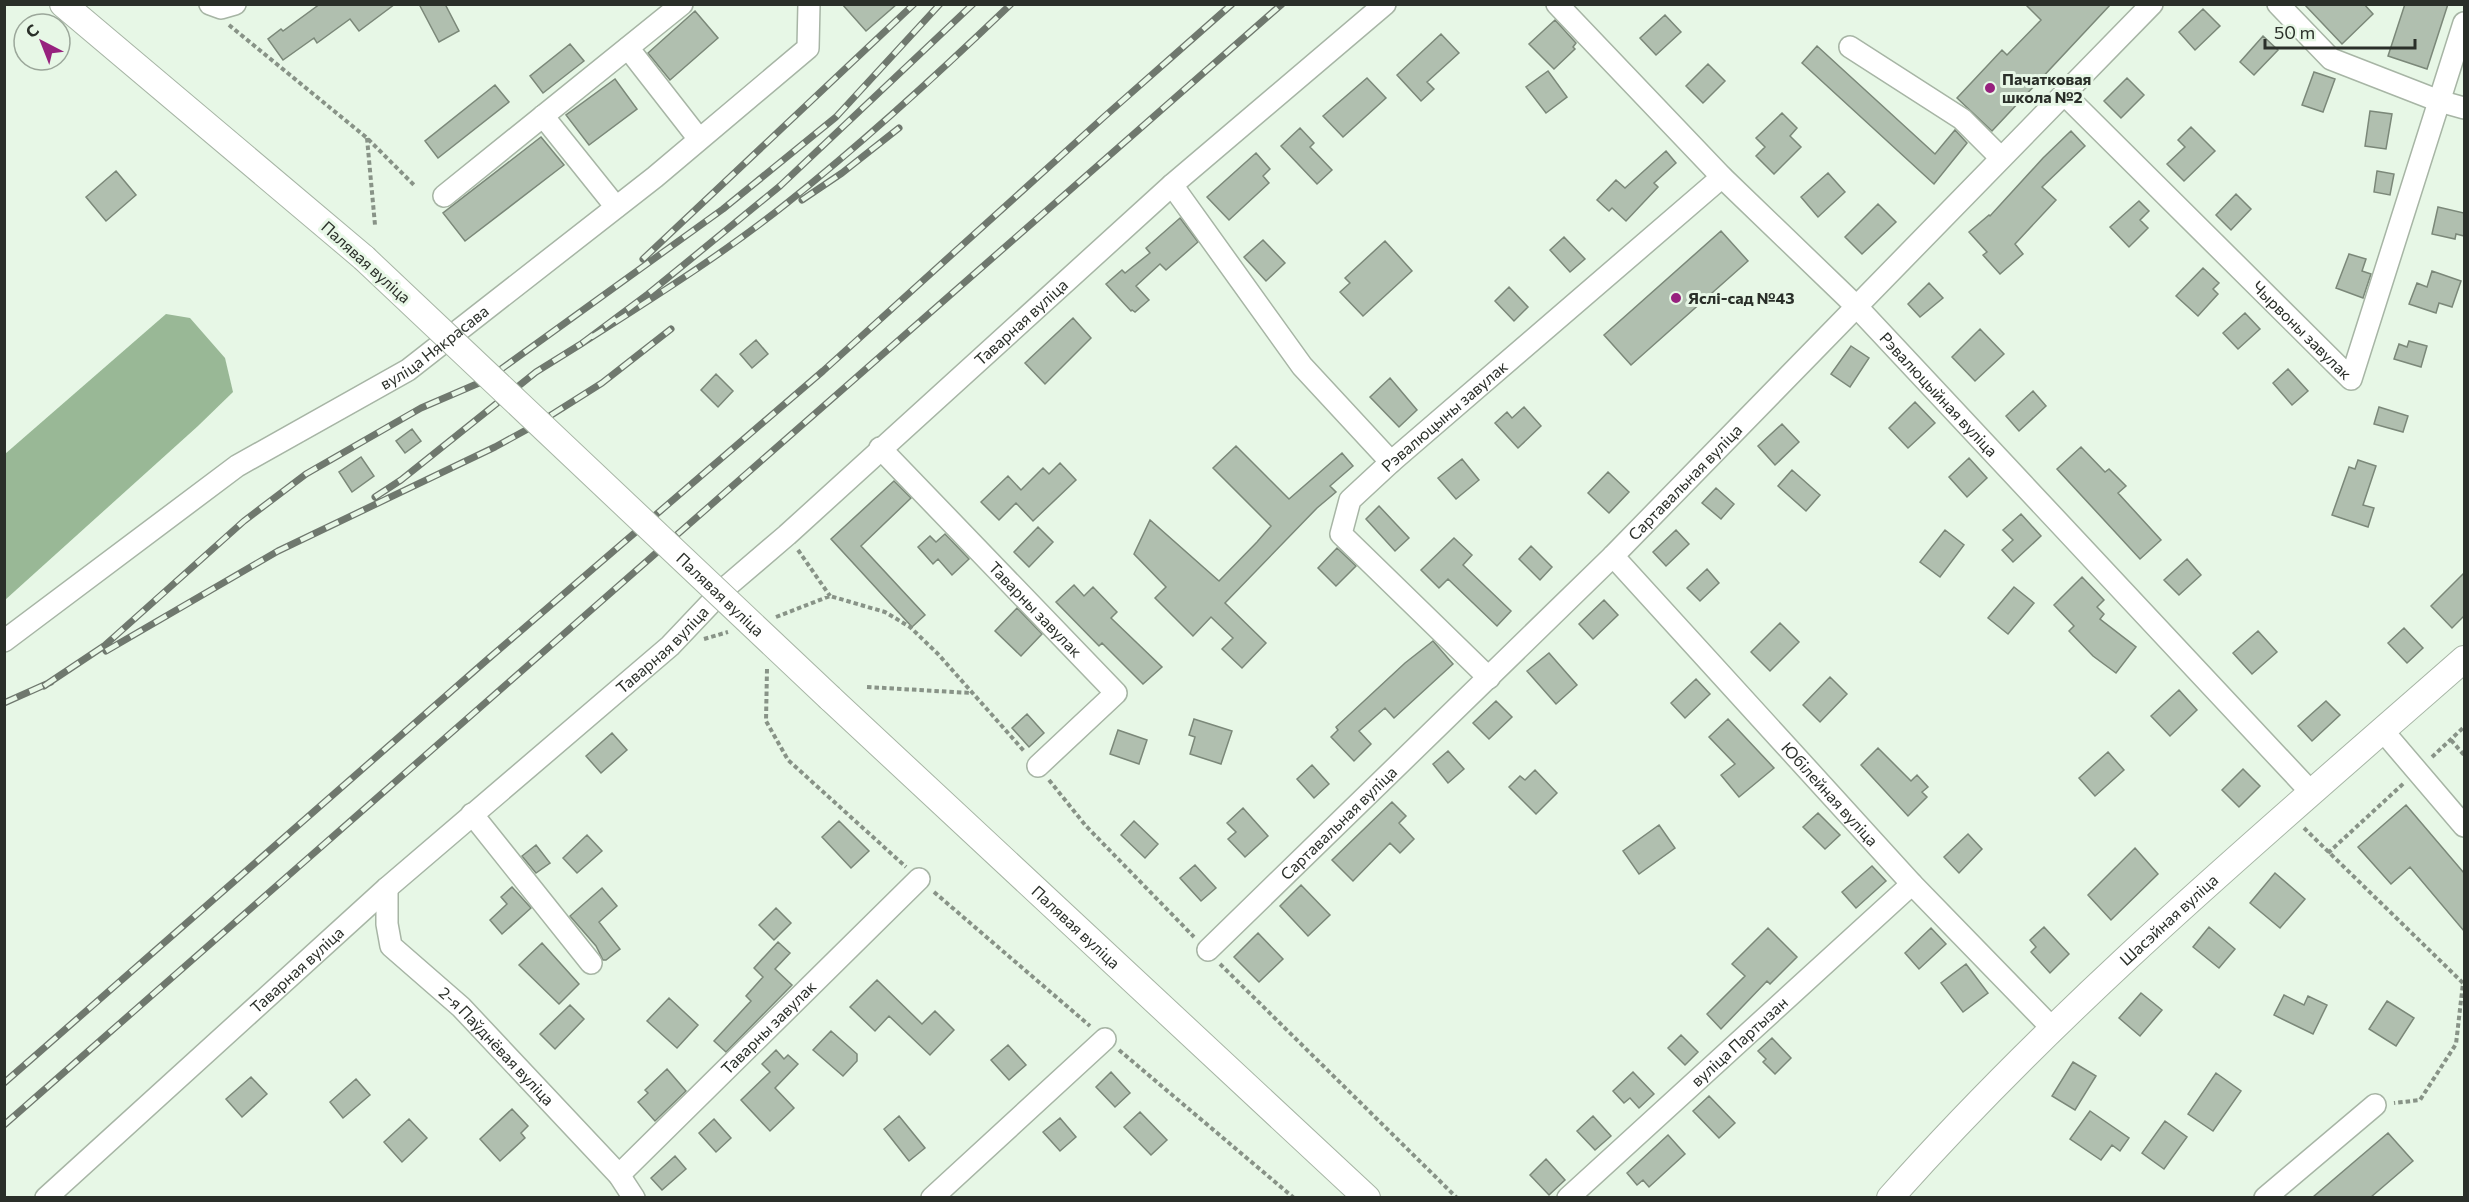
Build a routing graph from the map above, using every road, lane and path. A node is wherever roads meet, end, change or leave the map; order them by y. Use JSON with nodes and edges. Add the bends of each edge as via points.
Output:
{"nodes":[{"id":1,"x":63,"y":4,"type":"edge"},
{"id":2,"x":210,"y":4,"type":"edge"},
{"id":3,"x":682,"y":4,"type":"edge"},
{"id":4,"x":809,"y":4,"type":"edge"},
{"id":5,"x":1384,"y":4,"type":"edge"},
{"id":6,"x":1557,"y":4,"type":"edge"},
{"id":7,"x":2152,"y":4,"type":"edge"},
{"id":8,"x":2278,"y":4,"type":"edge"},
{"id":9,"x":231,"y":13,"type":"edge"},
{"id":10,"x":2464,"y":23,"type":"edge"},
{"id":11,"x":1850,"y":47,"type":"dead end"},
{"id":12,"x":628,"y":48,"type":"junction"},
{"id":13,"x":2065,"y":95,"type":"junction"},
{"id":14,"x":2439,"y":101,"type":"junction"},
{"id":15,"x":2464,"y":108,"type":"edge"},
{"id":16,"x":543,"y":116,"type":"junction"},
{"id":17,"x":367,"y":138,"type":"junction"},
{"id":18,"x":699,"y":140,"type":"junction"},
{"id":19,"x":2001,"y":158,"type":"junction"},
{"id":20,"x":1722,"y":177,"type":"junction"},
{"id":21,"x":1172,"y":185,"type":"junction"},
{"id":22,"x":415,"y":186,"type":"dead end"},
{"id":23,"x":444,"y":196,"type":"dead end"},
{"id":24,"x":616,"y":207,"type":"junction"},
{"id":25,"x":375,"y":225,"type":"dead end"},
{"id":26,"x":1856,"y":306,"type":"junction"},
{"id":27,"x":880,"y":448,"type":"junction"},
{"id":28,"x":1391,"y":462,"type":"junction"},
{"id":29,"x":788,"y":535,"type":"junction"},
{"id":30,"x":1613,"y":556,"type":"junction"},
{"id":31,"x":830,"y":596,"type":"dead end"},
{"id":32,"x":774,"y":618,"type":"dead end"},
{"id":33,"x":772,"y":627,"type":"dead end"},
{"id":34,"x":4,"y":641,"type":"edge"},
{"id":35,"x":2464,"y":659,"type":"edge"},
{"id":36,"x":767,"y":668,"type":"dead end"},
{"id":37,"x":1490,"y":678,"type":"junction"},
{"id":38,"x":867,"y":687,"type":"dead end"},
{"id":39,"x":972,"y":693,"type":"dead end"},
{"id":40,"x":2464,"y":728,"type":"edge"},
{"id":41,"x":2382,"y":731,"type":"junction"},
{"id":42,"x":2451,"y":740,"type":"junction"},
{"id":43,"x":2464,"y":755,"type":"edge"},
{"id":44,"x":1038,"y":766,"type":"dead end"},
{"id":45,"x":2417,"y":771,"type":"junction"},
{"id":46,"x":2310,"y":791,"type":"junction"},
{"id":47,"x":2288,"y":811,"type":"junction"},
{"id":48,"x":472,"y":814,"type":"junction"},
{"id":49,"x":2464,"y":826,"type":"edge"},
{"id":50,"x":2328,"y":854,"type":"junction"},
{"id":51,"x":919,"y":879,"type":"joint"},
{"id":52,"x":1912,"y":884,"type":"junction"},
{"id":53,"x":387,"y":888,"type":"junction"},
{"id":54,"x":1208,"y":950,"type":"joint"},
{"id":55,"x":591,"y":963,"type":"dead end"},
{"id":56,"x":2464,"y":984,"type":"edge"},
{"id":57,"x":2052,"y":1028,"type":"junction"},
{"id":58,"x":1105,"y":1039,"type":"dead end"},
{"id":59,"x":2376,"y":1105,"type":"joint"},
{"id":60,"x":618,"y":1175,"type":"junction"},
{"id":61,"x":46,"y":1197,"type":"edge"},
{"id":62,"x":634,"y":1197,"type":"edge"},
{"id":63,"x":932,"y":1197,"type":"edge"},
{"id":64,"x":1367,"y":1197,"type":"edge"},
{"id":65,"x":1457,"y":1197,"type":"edge"},
{"id":66,"x":1568,"y":1197,"type":"edge"},
{"id":67,"x":1890,"y":1197,"type":"edge"},
{"id":68,"x":2265,"y":1197,"type":"edge"}],
"edges":[{"from":1,"to":64,"type":"main road","name":"Палявая вуліца","bridge":true,"via":[[364,258]]},
{"from":2,"to":9,"type":"street"},
{"from":3,"to":12,"type":"street"},
{"from":4,"to":18,"type":"street","name":"вуліца Някрасава","via":[[808,48]]},
{"from":5,"to":21,"type":"street","name":"Таварная вуліца"},
{"from":6,"to":20,"type":"street","name":"Рэвалюцыйная вуліца"},
{"from":7,"to":13,"type":"street","name":"Сартавальная вуліца"},
{"from":8,"to":14,"type":"street","via":[[2331,59]]},
{"from":9,"to":17,"type":"path"},
{"from":10,"to":14,"type":"street","name":"Чырвоны завулак"},
{"from":11,"to":19,"type":"street","via":[[1962,119]]},
{"from":12,"to":16,"type":"street"},
{"from":12,"to":18,"type":"street"},
{"from":13,"to":14,"type":"street","name":"Чырвоны завулак","via":[[2351,379]]},
{"from":13,"to":19,"type":"street","name":"Сартавальная вуліца"},
{"from":14,"to":15,"type":"street"},
{"from":16,"to":23,"type":"street"},
{"from":16,"to":24,"type":"street"},
{"from":17,"to":22,"type":"path"},
{"from":17,"to":25,"type":"path"},
{"from":18,"to":24,"type":"street","name":"вуліца Някрасава"},
{"from":19,"to":26,"type":"street","name":"Сартавальная вуліца"},
{"from":20,"to":26,"type":"street","name":"Рэвалюцыйная вуліца"},
{"from":20,"to":28,"type":"street","name":"Рэвалюцыны завулак"},
{"from":21,"to":27,"type":"street","name":"Таварная вуліца"},
{"from":21,"to":28,"type":"street","via":[[1302,366]]},
{"from":24,"to":34,"type":"street","name":"вуліца Някрасава","via":[[408,370],[237,466]]},
{"from":26,"to":30,"type":"street","name":"Сартавальная вуліца"},
{"from":26,"to":46,"type":"street","name":"Рэвалюцыйная вуліца"},
{"from":27,"to":29,"type":"street","name":"Таварная вуліца"},
{"from":27,"to":44,"type":"street","name":"Таварны завулак","via":[[1116,693]]},
{"from":28,"to":37,"type":"street","name":"Рэвалюцыны завулак","via":[[1350,500],[1341,534]]},
{"from":29,"to":31,"type":"path"},
{"from":29,"to":48,"type":"street","name":"Таварная вуліца","via":[[725,588],[670,646]]},
{"from":30,"to":37,"type":"street","name":"Сартавальная вуліца"},
{"from":30,"to":52,"type":"street","name":"Юбілейная вуліца"},
{"from":32,"to":33,"type":"path"},
{"from":35,"to":41,"type":"main road","name":"Шасэйная вуліца"},
{"from":36,"to":51,"type":"path","via":[[766,721],[788,760]]},
{"from":37,"to":54,"type":"street","name":"Сартавальная вуліца"},
{"from":38,"to":39,"type":"path"},
{"from":40,"to":42,"type":"path"},
{"from":41,"to":45,"type":"street"},
{"from":41,"to":46,"type":"main road","name":"Шасэйная вуліца"},
{"from":42,"to":43,"type":"path"},
{"from":42,"to":45,"type":"path"},
{"from":45,"to":49,"type":"street"},
{"from":45,"to":50,"type":"path"},
{"from":46,"to":47,"type":"main road","name":"Шасэйная вуліца"},
{"from":47,"to":50,"type":"path"},
{"from":47,"to":57,"type":"main road","name":"Шасэйная вуліца"},
{"from":48,"to":53,"type":"street","name":"Таварная вуліца"},
{"from":48,"to":55,"type":"street"},
{"from":50,"to":56,"type":"path"},
{"from":51,"to":60,"type":"street","name":"Таварны завулак"},
{"from":52,"to":57,"type":"street","name":"Юбілейная вуліца"},
{"from":52,"to":66,"type":"street","name":"вуліца Партызан"},
{"from":53,"to":60,"type":"street","name":"2-я Паўднёвая вуліца","via":[[391,946],[461,1007]]},
{"from":53,"to":61,"type":"street","name":"Таварная вуліца"},
{"from":54,"to":65,"type":"path","via":[[1231,978]]},
{"from":56,"to":59,"type":"path","via":[[2456,1044],[2420,1100]]},
{"from":57,"to":67,"type":"main road","name":"Шасэйная вуліца"},
{"from":58,"to":63,"type":"street"},
{"from":59,"to":68,"type":"street"},
{"from":60,"to":62,"type":"street","name":"2-я Паўднёвая вуліца"}]}
